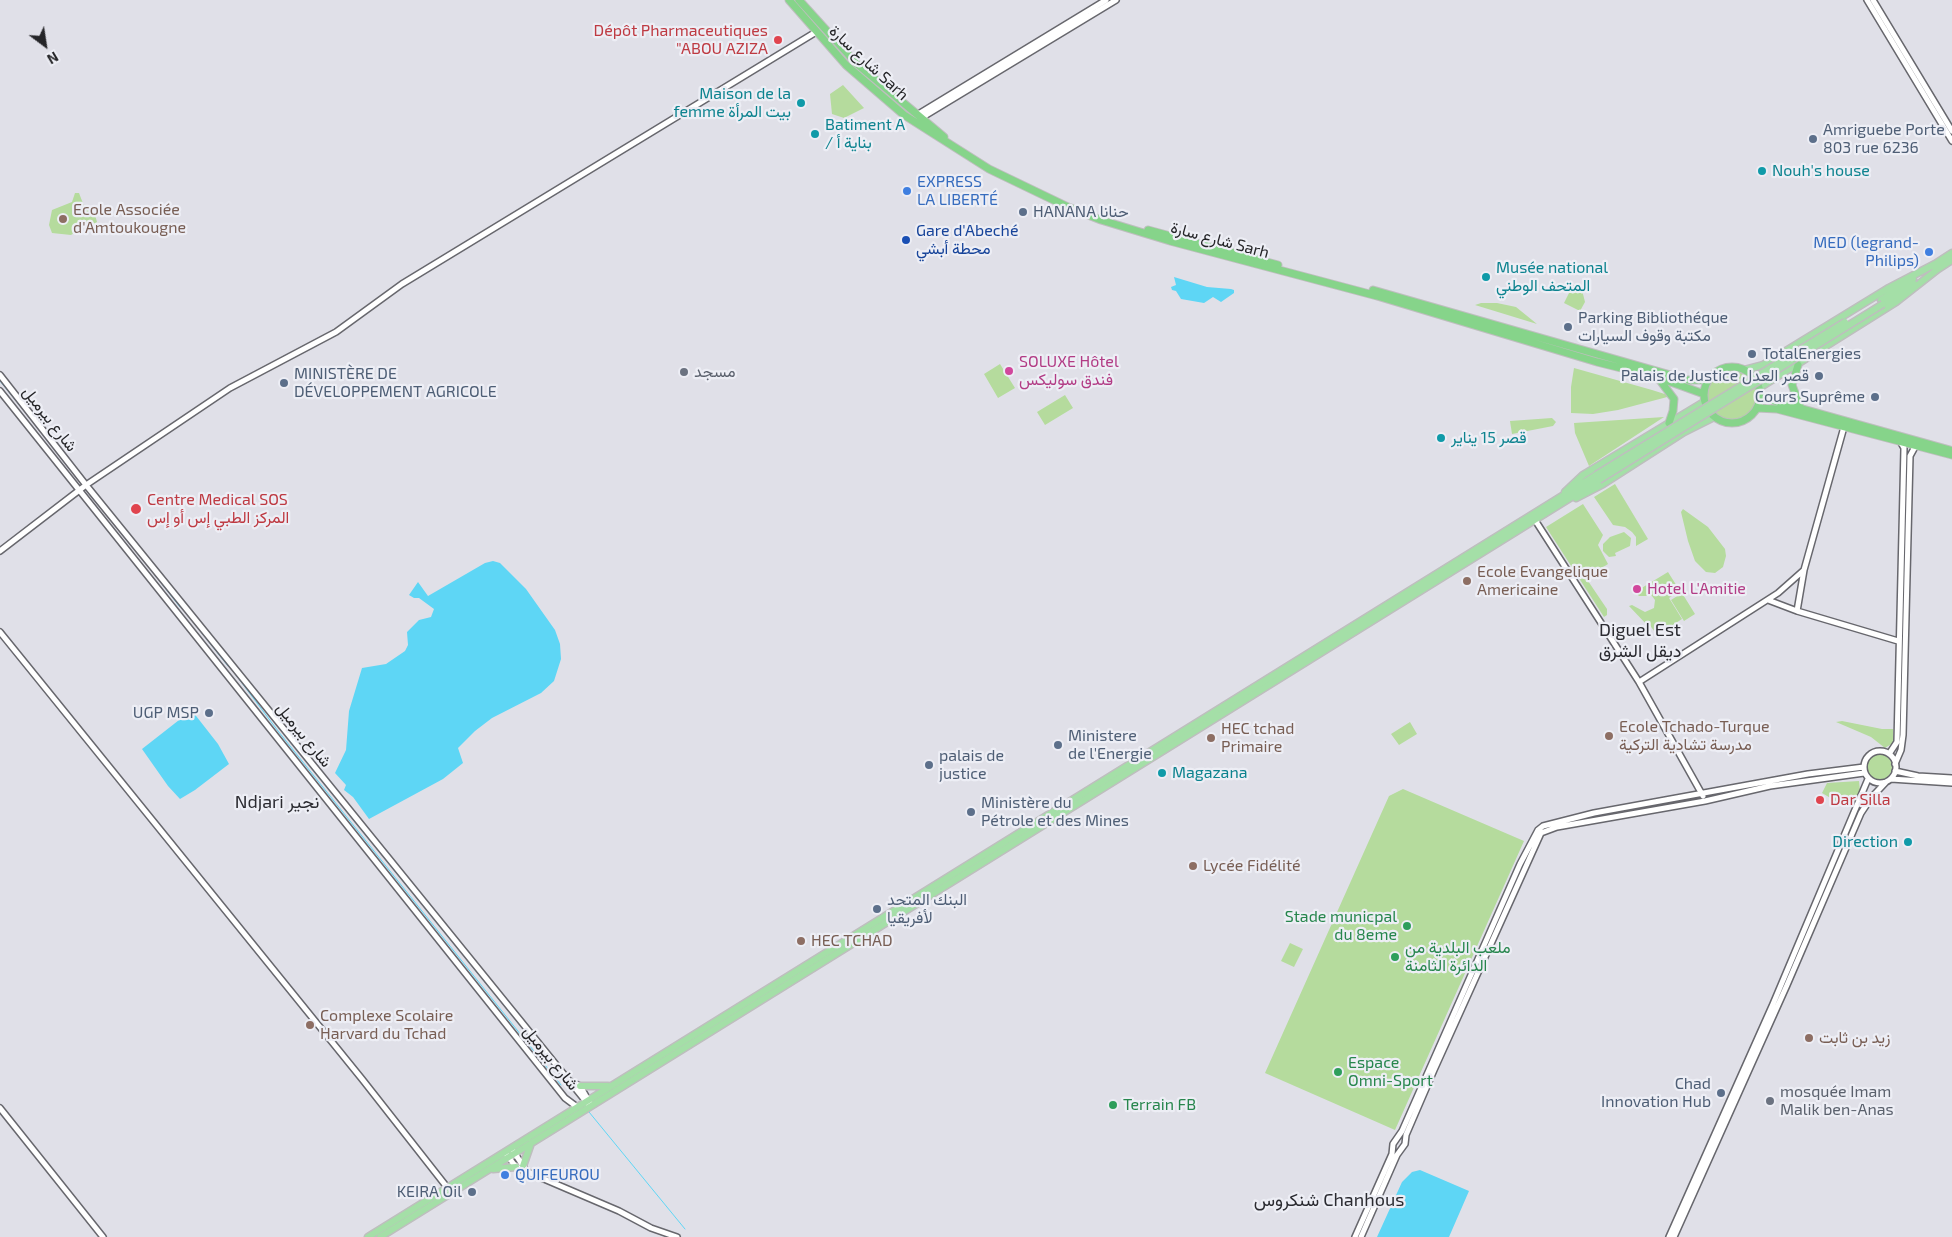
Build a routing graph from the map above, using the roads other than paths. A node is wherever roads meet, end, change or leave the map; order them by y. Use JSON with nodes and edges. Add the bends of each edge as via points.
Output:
{"nodes":[{"id":1,"x":789,"y":0,"type":"edge"},
{"id":2,"x":799,"y":0,"type":"edge"},
{"id":3,"x":1106,"y":0,"type":"edge"},
{"id":4,"x":1116,"y":0,"type":"edge"},
{"id":5,"x":1867,"y":0,"type":"edge"},
{"id":6,"x":1873,"y":0,"type":"edge"},
{"id":7,"x":816,"y":32,"type":"junction"},
{"id":8,"x":919,"y":116,"type":"junction"},
{"id":9,"x":1952,"y":130,"type":"edge"},
{"id":10,"x":1952,"y":141,"type":"edge"},
{"id":11,"x":1952,"y":253,"type":"edge"},
{"id":12,"x":1952,"y":260,"type":"edge"},
{"id":13,"x":1936,"y":267,"type":"junction"},
{"id":14,"x":1798,"y":365,"type":"junction"},
{"id":15,"x":1744,"y":370,"type":"junction"},
{"id":16,"x":0,"y":375,"type":"edge"},
{"id":17,"x":1712,"y":376,"type":"junction"},
{"id":18,"x":1657,"y":377,"type":"junction"},
{"id":19,"x":1759,"y":388,"type":"junction"},
{"id":20,"x":0,"y":392,"type":"edge"},
{"id":21,"x":1760,"y":397,"type":"junction"},
{"id":22,"x":1704,"y":398,"type":"junction"},
{"id":23,"x":1757,"y":408,"type":"junction"},
{"id":24,"x":1801,"y":409,"type":"junction"},
{"id":25,"x":1714,"y":418,"type":"junction"},
{"id":26,"x":1669,"y":423,"type":"junction"},
{"id":27,"x":1844,"y":427,"type":"junction"},
{"id":28,"x":1900,"y":441,"type":"junction"},
{"id":29,"x":1916,"y":445,"type":"junction"},
{"id":30,"x":1952,"y":451,"type":"edge"},
{"id":31,"x":1952,"y":455,"type":"edge"},
{"id":32,"x":86,"y":485,"type":"junction"},
{"id":33,"x":78,"y":490,"type":"junction"},
{"id":34,"x":1565,"y":498,"type":"junction"},
{"id":35,"x":1535,"y":520,"type":"junction"},
{"id":36,"x":1500,"y":538,"type":"junction"},
{"id":37,"x":0,"y":551,"type":"edge"},
{"id":38,"x":1804,"y":570,"type":"junction"},
{"id":39,"x":1768,"y":600,"type":"junction"},
{"id":40,"x":1797,"y":611,"type":"junction"},
{"id":41,"x":0,"y":632,"type":"edge"},
{"id":42,"x":1898,"y":641,"type":"junction"},
{"id":43,"x":1639,"y":682,"type":"junction"},
{"id":44,"x":1889,"y":754,"type":"junction"},
{"id":45,"x":1895,"y":764,"type":"junction"},
{"id":46,"x":1864,"y":770,"type":"junction"},
{"id":47,"x":1895,"y":771,"type":"junction"},
{"id":48,"x":1952,"y":778,"type":"edge"},
{"id":49,"x":1868,"y":779,"type":"junction"},
{"id":50,"x":1888,"y":780,"type":"junction"},
{"id":51,"x":1952,"y":783,"type":"edge"},
{"id":52,"x":1704,"y":798,"type":"junction"},
{"id":53,"x":566,"y":1079,"type":"junction"},
{"id":54,"x":612,"y":1085,"type":"junction"},
{"id":55,"x":580,"y":1086,"type":"junction"},
{"id":56,"x":578,"y":1095,"type":"junction"},
{"id":57,"x":571,"y":1103,"type":"junction"},
{"id":58,"x":588,"y":1103,"type":"junction"},
{"id":59,"x":577,"y":1107,"type":"junction"},
{"id":60,"x":0,"y":1108,"type":"edge"},
{"id":61,"x":531,"y":1144,"type":"junction"},
{"id":62,"x":513,"y":1150,"type":"junction"},
{"id":63,"x":506,"y":1155,"type":"junction"},
{"id":64,"x":522,"y":1167,"type":"junction"},
{"id":65,"x":489,"y":1169,"type":"junction"},
{"id":66,"x":449,"y":1190,"type":"junction"},
{"id":67,"x":103,"y":1237,"type":"edge"},
{"id":68,"x":368,"y":1237,"type":"edge"},
{"id":69,"x":380,"y":1237,"type":"edge"},
{"id":70,"x":677,"y":1237,"type":"edge"},
{"id":71,"x":1355,"y":1237,"type":"edge"},
{"id":72,"x":1361,"y":1237,"type":"edge"},
{"id":73,"x":1669,"y":1237,"type":"edge"},
{"id":74,"x":1674,"y":1237,"type":"edge"}],
"edges":[{"from":1,"to":7,"type":"highway","name":"شارع سارة Sarh"},
{"from":2,"to":8,"type":"highway","name":"شارع سارة Sarh","via":[[856,63]]},
{"from":3,"to":8,"type":"street"},
{"from":4,"to":8,"type":"street"},
{"from":5,"to":10,"type":"street"},
{"from":6,"to":9,"type":"street"},
{"from":7,"to":18,"type":"highway","name":"شارع سارة Sarh","via":[[882,98],[923,129],[1012,181],[1068,207],[1170,241],[1377,296]]},
{"from":7,"to":32,"type":"street","via":[[402,284],[336,332],[230,388]]},
{"from":8,"to":17,"type":"highway","name":"شارع سارة Sarh","via":[[988,165],[1062,201],[1104,217],[1688,380]]},
{"from":11,"to":13,"type":"main road"},
{"from":12,"to":13,"type":"main road"},
{"from":13,"to":14,"type":"main road","via":[[1896,302]]},
{"from":13,"to":15,"type":"main road","via":[[1887,289],[1762,365]]},
{"from":13,"to":34,"type":"main road","bridge":true},
{"from":14,"to":19,"type":"main road"},
{"from":14,"to":24,"type":"highway","via":[[1792,385]]},
{"from":15,"to":17,"type":"highway","via":[[1728,368]]},
{"from":15,"to":19,"type":"highway","via":[[1754,377]]},
{"from":16,"to":32,"type":"street","name":"شارع بيرميل"},
{"from":17,"to":22,"type":"highway","via":[[1706,384]]},
{"from":18,"to":22,"type":"highway","name":"شارع سارة Sarh"},
{"from":18,"to":26,"type":"highway","via":[[1674,399],[1674,412]]},
{"from":19,"to":21,"type":"highway"},
{"from":20,"to":33,"type":"street","name":"شارع بيرميل"},
{"from":21,"to":23,"type":"highway"},
{"from":21,"to":24,"type":"highway"},
{"from":22,"to":25,"type":"highway"},
{"from":22,"to":26,"type":"main road"},
{"from":23,"to":25,"type":"highway","via":[[1742,422],[1727,423]]},
{"from":23,"to":27,"type":"highway"},
{"from":24,"to":30,"type":"highway"},
{"from":25,"to":34,"type":"main road","via":[[1684,432],[1587,493]]},
{"from":26,"to":34,"type":"main road","via":[[1583,475]]},
{"from":27,"to":28,"type":"highway"},
{"from":27,"to":38,"type":"street"},
{"from":28,"to":29,"type":"highway"},
{"from":28,"to":42,"type":"street","via":[[1904,448]]},
{"from":29,"to":31,"type":"highway"},
{"from":29,"to":45,"type":"street","via":[[1910,456],[1902,735],[1901,750]]},
{"from":32,"to":33,"type":"street"},
{"from":32,"to":53,"type":"street","name":"شارع بيرميل"},
{"from":33,"to":37,"type":"street"},
{"from":33,"to":57,"type":"street","name":"شارع بيرميل"},
{"from":34,"to":35,"type":"main road"},
{"from":34,"to":36,"type":"main road"},
{"from":35,"to":36,"type":"main road"},
{"from":35,"to":43,"type":"street"},
{"from":36,"to":54,"type":"main road"},
{"from":36,"to":58,"type":"main road"},
{"from":38,"to":39,"type":"street"},
{"from":38,"to":40,"type":"street"},
{"from":39,"to":40,"type":"street"},
{"from":39,"to":43,"type":"street"},
{"from":40,"to":42,"type":"street"},
{"from":41,"to":66,"type":"street"},
{"from":42,"to":44,"type":"street","via":[[1897,742]]},
{"from":43,"to":52,"type":"street"},
{"from":44,"to":45,"type":"street"},
{"from":44,"to":46,"type":"street","via":[[1882,751],[1873,753],[1866,758]]},
{"from":45,"to":47,"type":"street"},
{"from":46,"to":49,"type":"street"},
{"from":46,"to":52,"type":"street"},
{"from":47,"to":48,"type":"street"},
{"from":47,"to":50,"type":"street"},
{"from":49,"to":50,"type":"street","via":[[1876,783]]},
{"from":49,"to":73,"type":"street","via":[[1770,1012]]},
{"from":50,"to":51,"type":"street"},
{"from":50,"to":74,"type":"street","via":[[1870,798],[1861,813]]},
{"from":52,"to":71,"type":"street","via":[[1594,813],[1538,830],[1402,1131],[1393,1144],[1392,1154]]},
{"from":52,"to":72,"type":"street","via":[[1541,833]]},
{"from":53,"to":55,"type":"street","name":"شارع بيرميل"},
{"from":53,"to":56,"type":"street"},
{"from":54,"to":55,"type":"main road"},
{"from":54,"to":58,"type":"main road"},
{"from":55,"to":58,"type":"street","name":"شارع بيرميل"},
{"from":56,"to":57,"type":"street"},
{"from":56,"to":58,"type":"street"},
{"from":57,"to":59,"type":"street","name":"شارع بيرميل"},
{"from":58,"to":59,"type":"main road"},
{"from":58,"to":61,"type":"main road"},
{"from":59,"to":62,"type":"main road"},
{"from":60,"to":67,"type":"street"},
{"from":61,"to":62,"type":"main road"},
{"from":61,"to":64,"type":"main road"},
{"from":62,"to":63,"type":"main road"},
{"from":62,"to":64,"type":"street"},
{"from":63,"to":64,"type":"street"},
{"from":63,"to":65,"type":"main road"},
{"from":63,"to":66,"type":"main road"},
{"from":64,"to":65,"type":"main road"},
{"from":64,"to":70,"type":"street"},
{"from":65,"to":66,"type":"main road"},
{"from":66,"to":68,"type":"main road"},
{"from":66,"to":69,"type":"main road"}]}
